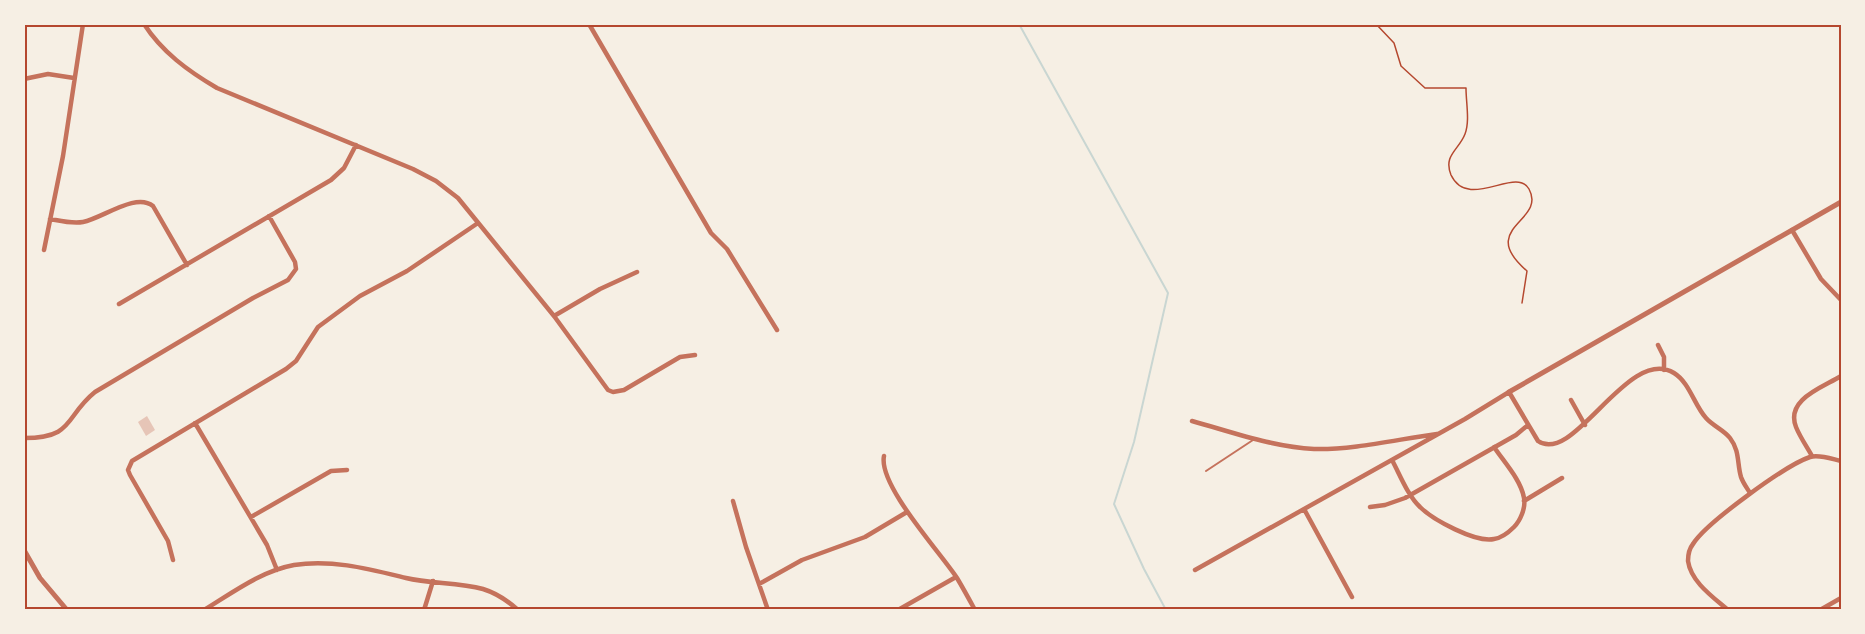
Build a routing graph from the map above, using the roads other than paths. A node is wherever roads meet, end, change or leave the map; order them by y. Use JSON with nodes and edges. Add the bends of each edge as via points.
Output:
{"nodes":[{"id":1,"x":83,"y":24,"type":"edge"},
{"id":2,"x":144,"y":24,"type":"edge"},
{"id":3,"x":589,"y":24,"type":"edge"},
{"id":4,"x":74,"y":78,"type":"junction"},
{"id":5,"x":24,"y":79,"type":"edge"},
{"id":6,"x":356,"y":145,"type":"junction"},
{"id":7,"x":1841,"y":202,"type":"edge"},
{"id":8,"x":269,"y":216,"type":"junction"},
{"id":9,"x":50,"y":219,"type":"junction"},
{"id":10,"x":478,"y":223,"type":"junction"},
{"id":11,"x":1792,"y":231,"type":"junction"},
{"id":12,"x":44,"y":250,"type":"dead end"},
{"id":13,"x":187,"y":265,"type":"junction"},
{"id":14,"x":637,"y":272,"type":"dead end"},
{"id":15,"x":1841,"y":300,"type":"edge"},
{"id":16,"x":119,"y":304,"type":"dead end"},
{"id":17,"x":554,"y":316,"type":"junction"},
{"id":18,"x":777,"y":330,"type":"dead end"},
{"id":19,"x":1658,"y":345,"type":"dead end"},
{"id":20,"x":695,"y":355,"type":"dead end"},
{"id":21,"x":24,"y":363,"type":"edge"},
{"id":22,"x":1661,"y":370,"type":"junction"},
{"id":23,"x":1841,"y":376,"type":"edge"},
{"id":24,"x":24,"y":385,"type":"edge"},
{"id":25,"x":1509,"y":392,"type":"junction"},
{"id":26,"x":1571,"y":400,"type":"dead end"},
{"id":27,"x":1192,"y":421,"type":"dead end"},
{"id":28,"x":195,"y":423,"type":"junction"},
{"id":29,"x":1528,"y":425,"type":"junction"},
{"id":30,"x":1584,"y":425,"type":"junction"},
{"id":31,"x":1440,"y":433,"type":"junction"},
{"id":32,"x":24,"y":438,"type":"edge"},
{"id":33,"x":1256,"y":438,"type":"junction"},
{"id":34,"x":1494,"y":447,"type":"junction"},
{"id":35,"x":884,"y":456,"type":"dead end"},
{"id":36,"x":1812,"y":456,"type":"junction"},
{"id":37,"x":1392,"y":460,"type":"junction"},
{"id":38,"x":1841,"y":461,"type":"edge"},
{"id":39,"x":346,"y":470,"type":"dead end"},
{"id":40,"x":1206,"y":471,"type":"dead end"},
{"id":41,"x":1562,"y":478,"type":"dead end"},
{"id":42,"x":1750,"y":493,"type":"junction"},
{"id":43,"x":1411,"y":494,"type":"junction"},
{"id":44,"x":733,"y":501,"type":"dead end"},
{"id":45,"x":1524,"y":501,"type":"junction"},
{"id":46,"x":1370,"y":507,"type":"dead end"},
{"id":47,"x":1304,"y":508,"type":"junction"},
{"id":48,"x":907,"y":512,"type":"junction"},
{"id":49,"x":251,"y":517,"type":"junction"},
{"id":50,"x":25,"y":555,"type":"edge"},
{"id":51,"x":173,"y":560,"type":"dead end"},
{"id":52,"x":277,"y":570,"type":"junction"},
{"id":53,"x":1195,"y":570,"type":"dead end"},
{"id":54,"x":956,"y":577,"type":"junction"},
{"id":55,"x":433,"y":581,"type":"junction"},
{"id":56,"x":759,"y":584,"type":"junction"},
{"id":57,"x":1353,"y":597,"type":"dead end"},
{"id":58,"x":1841,"y":598,"type":"edge"},
{"id":59,"x":67,"y":610,"type":"edge"},
{"id":60,"x":204,"y":610,"type":"edge"},
{"id":61,"x":424,"y":610,"type":"edge"},
{"id":62,"x":518,"y":610,"type":"edge"},
{"id":63,"x":768,"y":610,"type":"edge"},
{"id":64,"x":898,"y":610,"type":"edge"},
{"id":65,"x":975,"y":610,"type":"edge"},
{"id":66,"x":1728,"y":610,"type":"edge"},
{"id":67,"x":1820,"y":610,"type":"edge"}],
"edges":[{"from":1,"to":4,"type":"street"},
{"from":2,"to":6,"type":"street","via":[[176,60],[217,88]]},
{"from":3,"to":18,"type":"street","via":[[711,233],[727,249]]},
{"from":4,"to":5,"type":"street","via":[[48,74]]},
{"from":4,"to":9,"type":"street"},
{"from":6,"to":8,"type":"street","via":[[338,174]]},
{"from":6,"to":10,"type":"street","via":[[436,181],[458,198]]},
{"from":7,"to":11,"type":"street"},
{"from":8,"to":13,"type":"street"},
{"from":8,"to":32,"type":"street","via":[[295,261],[296,269],[288,279],[95,392],[57,433]]},
{"from":9,"to":12,"type":"street"},
{"from":9,"to":13,"type":"street","via":[[86,221],[142,200],[153,206]]},
{"from":10,"to":17,"type":"street"},
{"from":10,"to":28,"type":"street","via":[[407,271],[360,296],[318,327],[296,361],[286,369]]},
{"from":11,"to":15,"type":"street","via":[[1821,279]]},
{"from":11,"to":25,"type":"street"},
{"from":13,"to":16,"type":"street"},
{"from":14,"to":17,"type":"street"},
{"from":17,"to":20,"type":"street","via":[[604,386],[613,392],[624,390],[680,357]]},
{"from":19,"to":22,"type":"street","via":[[1664,357]]},
{"from":21,"to":24,"type":"street"},
{"from":22,"to":30,"type":"street","via":[[1632,380]]},
{"from":22,"to":42,"type":"street","via":[[1681,378],[1706,419],[1730,438],[1738,451],[1741,477]]},
{"from":23,"to":36,"type":"street","via":[[1798,404],[1795,425]]},
{"from":25,"to":29,"type":"street"},
{"from":25,"to":31,"type":"street"},
{"from":26,"to":30,"type":"street"},
{"from":27,"to":33,"type":"street"},
{"from":28,"to":49,"type":"street"},
{"from":28,"to":51,"type":"street","via":[[132,461],[128,468],[168,541]]},
{"from":29,"to":30,"type":"street","via":[[1538,441],[1551,445]]},
{"from":29,"to":34,"type":"street"},
{"from":31,"to":33,"type":"street","via":[[1316,449]]},
{"from":31,"to":37,"type":"street"},
{"from":33,"to":40,"type":"lane"},
{"from":34,"to":43,"type":"street"},
{"from":34,"to":45,"type":"street","via":[[1520,486]]},
{"from":35,"to":48,"type":"street","via":[[885,471]]},
{"from":36,"to":38,"type":"street"},
{"from":36,"to":42,"type":"street"},
{"from":37,"to":43,"type":"street"},
{"from":37,"to":47,"type":"street"},
{"from":39,"to":49,"type":"street","via":[[331,471]]},
{"from":41,"to":45,"type":"street"},
{"from":42,"to":66,"type":"street","via":[[1700,535],[1689,551],[1688,563],[1694,576]]},
{"from":43,"to":45,"type":"street","via":[[1429,514],[1480,539],[1507,534],[1518,524]]},
{"from":43,"to":46,"type":"street"},
{"from":44,"to":56,"type":"street"},
{"from":47,"to":53,"type":"street"},
{"from":47,"to":57,"type":"street"},
{"from":48,"to":54,"type":"street"},
{"from":48,"to":56,"type":"street","via":[[865,537],[802,560]]},
{"from":49,"to":52,"type":"street"},
{"from":50,"to":59,"type":"street"},
{"from":52,"to":55,"type":"street","via":[[333,564]]},
{"from":52,"to":60,"type":"street"},
{"from":54,"to":64,"type":"street"},
{"from":54,"to":65,"type":"street"},
{"from":55,"to":61,"type":"street"},
{"from":55,"to":62,"type":"street","via":[[484,590]]},
{"from":56,"to":63,"type":"street"},
{"from":58,"to":67,"type":"street"}]}
